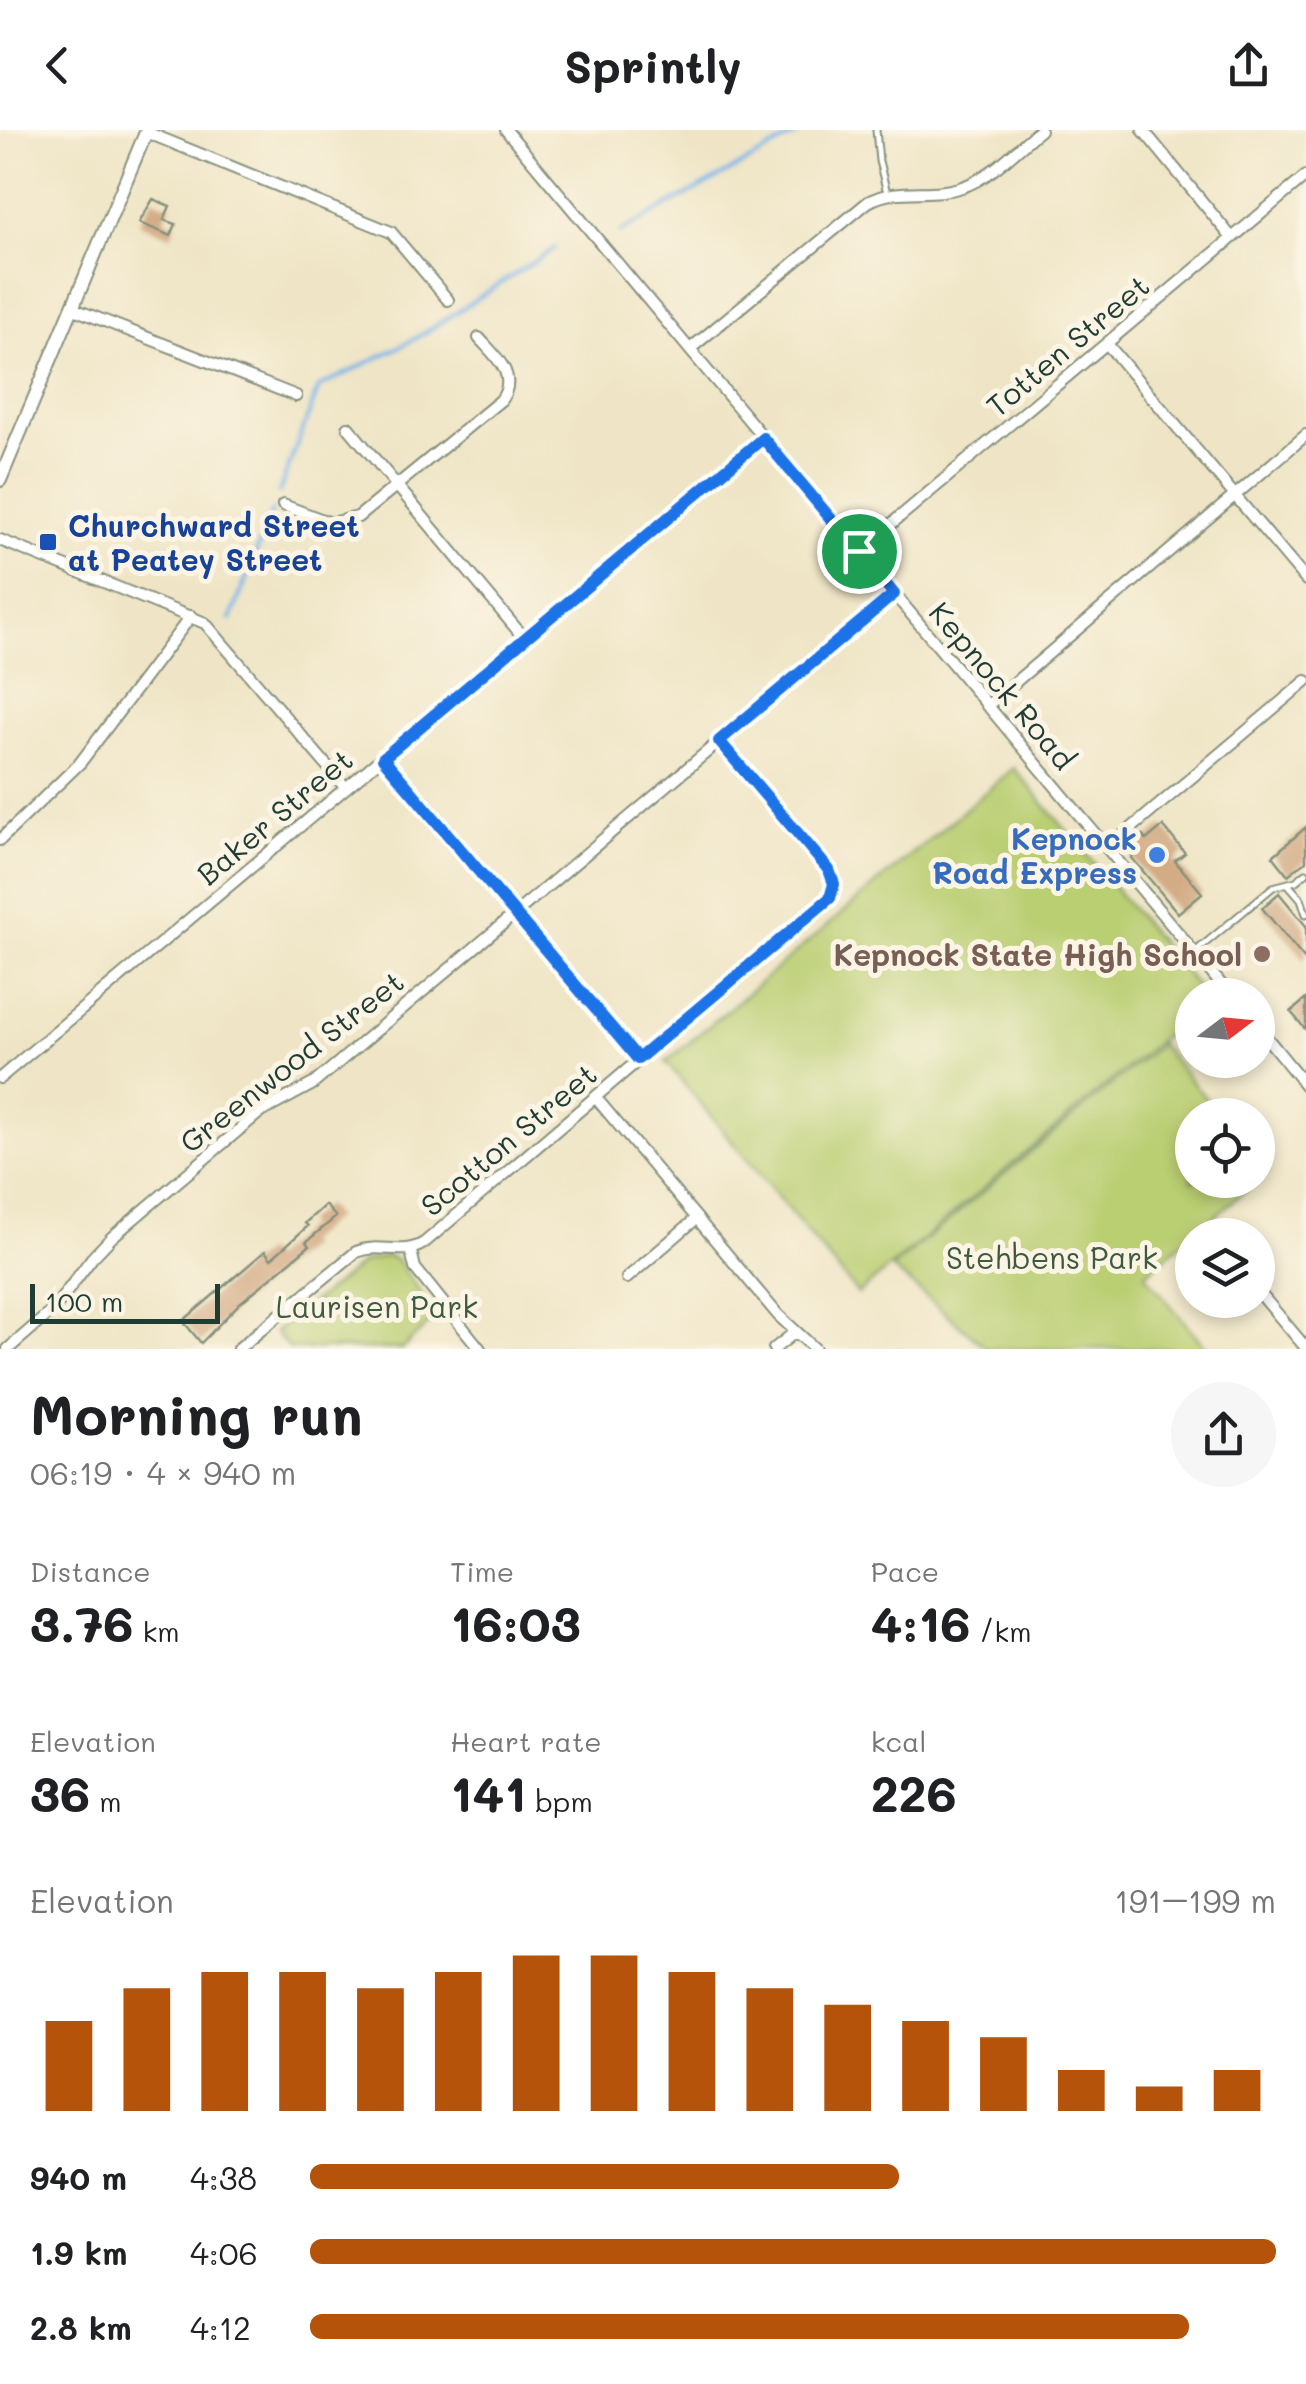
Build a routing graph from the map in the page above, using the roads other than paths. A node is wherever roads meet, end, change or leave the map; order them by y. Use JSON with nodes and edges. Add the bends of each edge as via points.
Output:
{"nodes":[{"id":1,"x":506,"y":130,"type":"edge"},
{"id":2,"x":876,"y":130,"type":"edge"},
{"id":3,"x":1040,"y":130,"type":"edge"},
{"id":4,"x":1143,"y":130,"type":"edge"},
{"id":5,"x":147,"y":131,"type":"edge"},
{"id":6,"x":1306,"y":176,"type":"edge"},
{"id":7,"x":887,"y":193,"type":"junction"},
{"id":8,"x":1232,"y":238,"type":"junction"},
{"id":9,"x":448,"y":300,"type":"dead end"},
{"id":10,"x":74,"y":309,"type":"junction"},
{"id":11,"x":479,"y":338,"type":"dead end"},
{"id":12,"x":1108,"y":345,"type":"junction"},
{"id":13,"x":690,"y":349,"type":"junction"},
{"id":14,"x":296,"y":396,"type":"dead end"},
{"id":15,"x":348,"y":427,"type":"dead end"},
{"id":16,"x":1306,"y":435,"type":"edge"},
{"id":17,"x":763,"y":438,"type":"junction"},
{"id":18,"x":0,"y":480,"type":"edge"},
{"id":19,"x":397,"y":488,"type":"junction"},
{"id":20,"x":1234,"y":495,"type":"junction"},
{"id":21,"x":284,"y":505,"type":"dead end"},
{"id":22,"x":0,"y":540,"type":"edge"},
{"id":23,"x":859,"y":551,"type":"junction"},
{"id":24,"x":1306,"y":580,"type":"edge"},
{"id":25,"x":894,"y":594,"type":"junction"},
{"id":26,"x":191,"y":616,"type":"junction"},
{"id":27,"x":524,"y":638,"type":"junction"},
{"id":28,"x":1306,"y":682,"type":"edge"},
{"id":29,"x":987,"y":706,"type":"junction"},
{"id":30,"x":719,"y":741,"type":"junction"},
{"id":31,"x":383,"y":758,"type":"junction"},
{"id":32,"x":346,"y":788,"type":"junction"},
{"id":33,"x":0,"y":840,"type":"edge"},
{"id":34,"x":1108,"y":848,"type":"junction"},
{"id":35,"x":1306,"y":873,"type":"edge"},
{"id":36,"x":1286,"y":883,"type":"junction"},
{"id":37,"x":515,"y":914,"type":"junction"},
{"id":38,"x":1306,"y":914,"type":"edge"},
{"id":39,"x":1194,"y":952,"type":"junction"},
{"id":40,"x":1216,"y":978,"type":"edge"},
{"id":41,"x":1275,"y":1049,"type":"edge"},
{"id":42,"x":638,"y":1059,"type":"junction"},
{"id":43,"x":0,"y":1078,"type":"edge"},
{"id":44,"x":1306,"y":1086,"type":"edge"},
{"id":45,"x":596,"y":1098,"type":"junction"},
{"id":46,"x":697,"y":1218,"type":"junction"},
{"id":47,"x":410,"y":1251,"type":"junction"},
{"id":48,"x":627,"y":1278,"type":"dead end"},
{"id":49,"x":1275,"y":1311,"type":"edge"},
{"id":50,"x":794,"y":1333,"type":"junction"},
{"id":51,"x":1306,"y":1348,"type":"edge"},
{"id":52,"x":8,"y":1349,"type":"edge"},
{"id":53,"x":238,"y":1349,"type":"edge"},
{"id":54,"x":480,"y":1349,"type":"edge"},
{"id":55,"x":774,"y":1349,"type":"edge"},
{"id":56,"x":815,"y":1349,"type":"edge"}],
"edges":[{"from":1,"to":13,"type":"street","name":"Kepnock Road"},
{"from":2,"to":7,"type":"lane"},
{"from":3,"to":7,"type":"street","via":[[962,188]]},
{"from":4,"to":8,"type":"street"},
{"from":5,"to":9,"type":"street","via":[[390,232]]},
{"from":5,"to":10,"type":"street"},
{"from":6,"to":8,"type":"street","name":"Totten Street"},
{"from":7,"to":13,"type":"street"},
{"from":8,"to":12,"type":"street","name":"Totten Street"},
{"from":10,"to":14,"type":"street"},
{"from":10,"to":18,"type":"street"},
{"from":11,"to":19,"type":"street","via":[[514,382]]},
{"from":12,"to":20,"type":"street"},
{"from":12,"to":23,"type":"street","name":"Totten Street"},
{"from":13,"to":17,"type":"street","name":"Kepnock Road"},
{"from":15,"to":19,"type":"street"},
{"from":16,"to":20,"type":"street"},
{"from":17,"to":23,"type":"street","name":"Kepnock Road"},
{"from":17,"to":27,"type":"street","name":"Baker Street"},
{"from":19,"to":21,"type":"street","via":[[349,527]]},
{"from":19,"to":27,"type":"street"},
{"from":20,"to":24,"type":"street"},
{"from":20,"to":29,"type":"street"},
{"from":22,"to":26,"type":"street"},
{"from":23,"to":25,"type":"street","name":"Kepnock Road"},
{"from":25,"to":29,"type":"street","name":"Kepnock Road"},
{"from":25,"to":30,"type":"street","name":"Greenwood Street"},
{"from":26,"to":32,"type":"street","via":[[217,634]]},
{"from":26,"to":33,"type":"street","via":[[80,764]]},
{"from":27,"to":31,"type":"street","name":"Baker Street"},
{"from":28,"to":34,"type":"street"},
{"from":29,"to":34,"type":"street","name":"Kepnock Road"},
{"from":30,"to":37,"type":"street","name":"Greenwood Street"},
{"from":30,"to":42,"type":"street","name":"Scotton Street","via":[[834,884],[830,898]]},
{"from":31,"to":32,"type":"street","name":"Baker Street"},
{"from":31,"to":37,"type":"street"},
{"from":32,"to":43,"type":"street","name":"Baker Street"},
{"from":34,"to":39,"type":"street","name":"Kepnock Road"},
{"from":35,"to":36,"type":"lane"},
{"from":36,"to":38,"type":"lane"},
{"from":36,"to":39,"type":"lane"},
{"from":37,"to":42,"type":"street"},
{"from":37,"to":52,"type":"street","name":"Greenwood Street","via":[[313,1084],[259,1113],[127,1224],[53,1310]]},
{"from":39,"to":40,"type":"street","name":"Kepnock Road"},
{"from":41,"to":44,"type":"street"},
{"from":42,"to":45,"type":"street","name":"Scotton Street"},
{"from":45,"to":46,"type":"street"},
{"from":45,"to":47,"type":"street","name":"Scotton Street"},
{"from":46,"to":48,"type":"street"},
{"from":46,"to":50,"type":"street"},
{"from":47,"to":53,"type":"street","name":"Scotton Street","via":[[376,1246],[356,1252]]},
{"from":47,"to":54,"type":"street","via":[[415,1268]]},
{"from":49,"to":51,"type":"street"},
{"from":50,"to":55,"type":"street"},
{"from":50,"to":56,"type":"street"}]}
